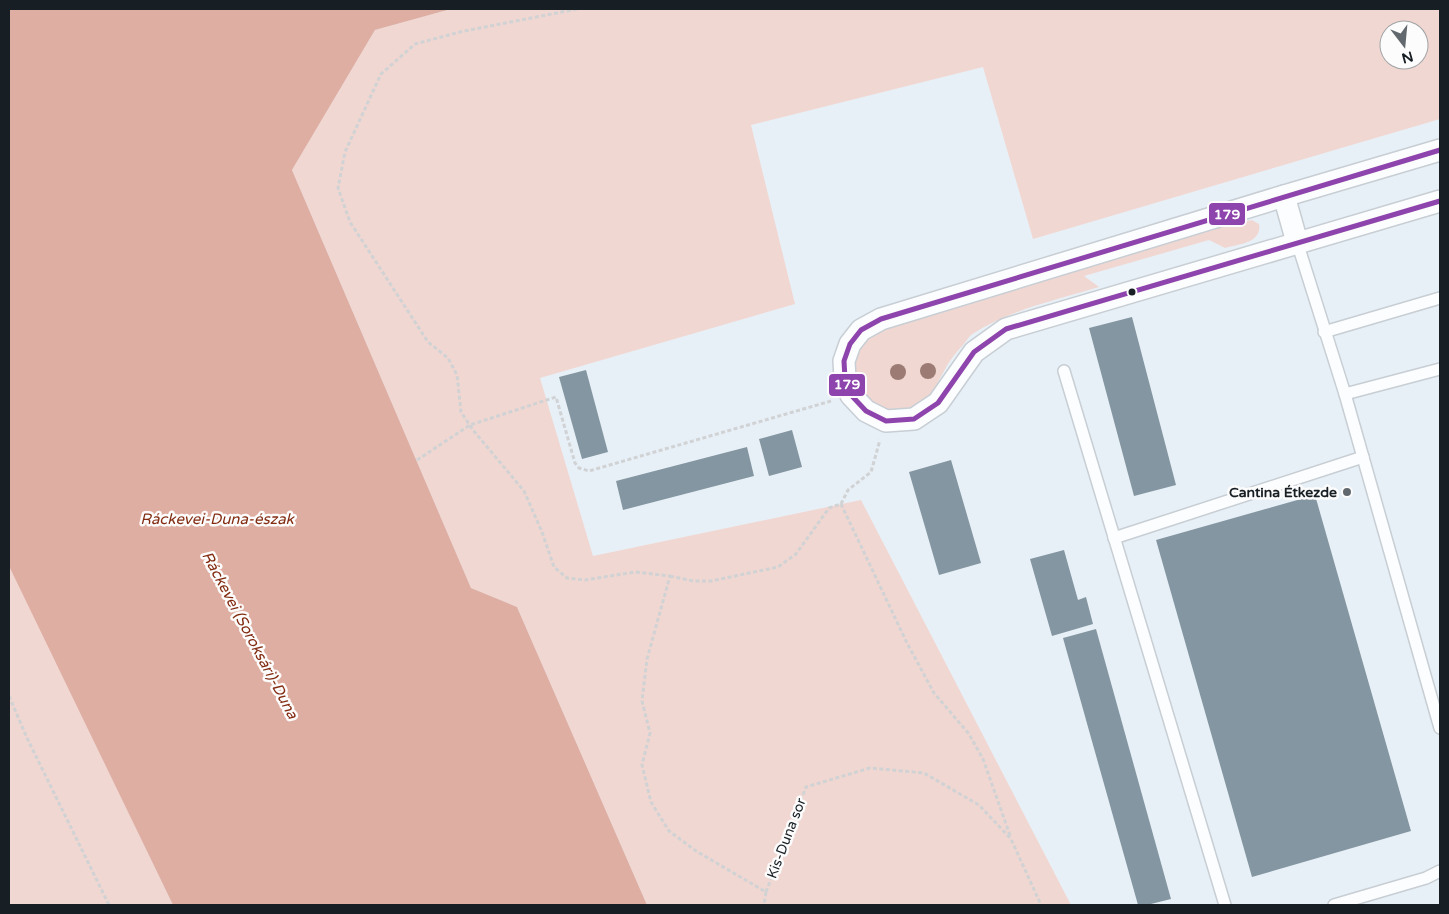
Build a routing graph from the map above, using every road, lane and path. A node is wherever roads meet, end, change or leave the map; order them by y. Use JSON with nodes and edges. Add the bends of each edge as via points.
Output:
{"nodes":[{"id":1,"x":576,"y":9,"type":"edge"},
{"id":2,"x":1440,"y":150,"type":"edge"},
{"id":3,"x":1284,"y":196,"type":"junction"},
{"id":4,"x":1440,"y":200,"type":"edge"},
{"id":5,"x":1297,"y":242,"type":"junction"},
{"id":6,"x":1440,"y":298,"type":"edge"},
{"id":7,"x":1324,"y":332,"type":"junction"},
{"id":8,"x":1440,"y":369,"type":"edge"},
{"id":9,"x":1064,"y":371,"type":"dead end"},
{"id":10,"x":1345,"y":394,"type":"junction"},
{"id":11,"x":851,"y":395,"type":"junction"},
{"id":12,"x":886,"y":421,"type":"junction"},
{"id":13,"x":470,"y":425,"type":"junction"},
{"id":14,"x":1363,"y":457,"type":"junction"},
{"id":15,"x":417,"y":460,"type":"dead end"},
{"id":16,"x":841,"y":504,"type":"junction"},
{"id":17,"x":1114,"y":538,"type":"junction"},
{"id":18,"x":670,"y":576,"type":"junction"},
{"id":19,"x":9,"y":696,"type":"edge"},
{"id":20,"x":1440,"y":728,"type":"edge"},
{"id":21,"x":1011,"y":839,"type":"junction"},
{"id":22,"x":1440,"y":870,"type":"edge"},
{"id":23,"x":766,"y":892,"type":"junction"},
{"id":24,"x":109,"y":905,"type":"edge"},
{"id":25,"x":764,"y":905,"type":"edge"},
{"id":26,"x":1041,"y":905,"type":"edge"},
{"id":27,"x":1225,"y":905,"type":"edge"},
{"id":28,"x":1334,"y":905,"type":"edge"}],
"edges":[{"from":1,"to":13,"type":"path","via":[[415,44],[381,74],[345,152],[338,188],[350,222],[428,342],[448,358],[457,375],[461,412]]},
{"from":2,"to":3,"type":"street"},
{"from":3,"to":5,"type":"street"},
{"from":3,"to":11,"type":"street","via":[[881,319],[861,330],[850,344],[844,361],[845,379]]},
{"from":4,"to":5,"type":"street"},
{"from":5,"to":7,"type":"lane"},
{"from":5,"to":12,"type":"street","via":[[1006,329],[974,352],[938,403],[914,419]]},
{"from":6,"to":7,"type":"lane"},
{"from":7,"to":10,"type":"lane"},
{"from":8,"to":10,"type":"lane"},
{"from":9,"to":17,"type":"lane"},
{"from":10,"to":14,"type":"lane"},
{"from":11,"to":12,"type":"street","via":[[866,411]]},
{"from":11,"to":13,"type":"path","via":[[589,471],[575,463],[556,397]]},
{"from":12,"to":16,"type":"path","via":[[871,472],[848,490]]},
{"from":13,"to":15,"type":"path"},
{"from":13,"to":18,"type":"path","via":[[524,491],[554,567],[567,578],[585,580],[635,572]]},
{"from":14,"to":17,"type":"lane"},
{"from":14,"to":20,"type":"lane"},
{"from":16,"to":18,"type":"path","via":[[829,508],[796,554],[778,567],[711,581]]},
{"from":16,"to":21,"type":"path","via":[[934,694],[969,734],[983,760]]},
{"from":17,"to":27,"type":"lane"},
{"from":18,"to":23,"type":"path","via":[[647,659],[642,701],[650,733],[642,765],[651,802],[669,831],[696,852]]},
{"from":19,"to":24,"type":"path"},
{"from":21,"to":23,"type":"path","name":"Kis-Duna sor","via":[[979,805],[924,773],[870,768],[806,787]]},
{"from":21,"to":26,"type":"path","name":"Kis-Duna sor"},
{"from":22,"to":28,"type":"lane","via":[[1426,878]]},
{"from":23,"to":25,"type":"path"}]}
